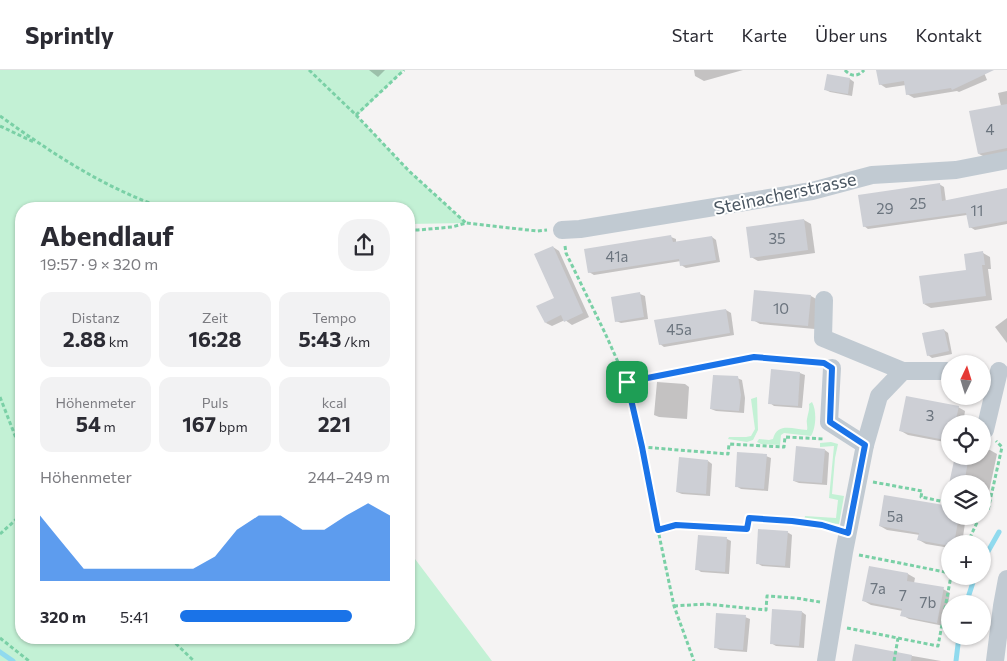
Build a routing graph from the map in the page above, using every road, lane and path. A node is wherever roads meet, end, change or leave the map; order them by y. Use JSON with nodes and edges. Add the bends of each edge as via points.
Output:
{"nodes":[{"id":1,"x":309,"y":70,"type":"edge"},
{"id":2,"x":404,"y":70,"type":"edge"},
{"id":3,"x":845,"y":70,"type":"edge"},
{"id":4,"x":864,"y":70,"type":"edge"},
{"id":5,"x":356,"y":115,"type":"junction"},
{"id":6,"x":0,"y":116,"type":"edge"},
{"id":7,"x":0,"y":126,"type":"edge"},
{"id":8,"x":41,"y":145,"type":"junction"},
{"id":9,"x":1007,"y":160,"type":"edge"},
{"id":10,"x":147,"y":202,"type":"edge"},
{"id":11,"x":466,"y":223,"type":"junction"},
{"id":12,"x":415,"y":230,"type":"edge"},
{"id":13,"x":562,"y":230,"type":"junction"},
{"id":14,"x":824,"y":300,"type":"dead end"},
{"id":15,"x":832,"y":368,"type":"joint"},
{"id":16,"x":903,"y":370,"type":"junction"},
{"id":17,"x":941,"y":371,"type":"edge"},
{"id":18,"x":996,"y":371,"type":"edge"},
{"id":19,"x":627,"y":382,"type":"junction"},
{"id":20,"x":0,"y":398,"type":"edge"},
{"id":21,"x":988,"y":415,"type":"edge"},
{"id":22,"x":15,"y":436,"type":"edge"},
{"id":23,"x":991,"y":436,"type":"edge"},
{"id":24,"x":830,"y":440,"type":"dead end"},
{"id":25,"x":865,"y":445,"type":"junction"},
{"id":26,"x":642,"y":447,"type":"junction"},
{"id":27,"x":858,"y":479,"type":"junction"},
{"id":28,"x":991,"y":496,"type":"edge"},
{"id":29,"x":941,"y":501,"type":"edge"},
{"id":30,"x":15,"y":520,"type":"edge"},
{"id":31,"x":658,"y":530,"type":"junction"},
{"id":32,"x":848,"y":533,"type":"junction"},
{"id":33,"x":0,"y":534,"type":"edge"},
{"id":34,"x":844,"y":552,"type":"junction"},
{"id":35,"x":941,"y":573,"type":"edge"},
{"id":36,"x":1007,"y":579,"type":"edge"},
{"id":37,"x":949,"y":585,"type":"edge"},
{"id":38,"x":835,"y":604,"type":"junction"},
{"id":39,"x":674,"y":606,"type":"junction"},
{"id":40,"x":832,"y":625,"type":"junction"},
{"id":41,"x":0,"y":638,"type":"edge"},
{"id":42,"x":898,"y":638,"type":"junction"},
{"id":43,"x":176,"y":644,"type":"edge"},
{"id":44,"x":29,"y":661,"type":"edge"},
{"id":45,"x":194,"y":661,"type":"edge"},
{"id":46,"x":694,"y":661,"type":"edge"},
{"id":47,"x":826,"y":661,"type":"edge"},
{"id":48,"x":894,"y":661,"type":"edge"},
{"id":49,"x":995,"y":661,"type":"edge"}],
"edges":[{"from":1,"to":5,"type":"path"},
{"from":2,"to":5,"type":"path"},
{"from":3,"to":4,"type":"path","via":[[855,76]]},
{"from":5,"to":11,"type":"path","via":[[409,171]]},
{"from":6,"to":8,"type":"path"},
{"from":7,"to":8,"type":"path"},
{"from":8,"to":10,"type":"path","via":[[107,184]]},
{"from":9,"to":13,"type":"street","name":"Steinacherstrasse","via":[[956,170],[872,174],[812,191]]},
{"from":11,"to":12,"type":"path"},
{"from":11,"to":13,"type":"path","via":[[537,231]]},
{"from":13,"to":19,"type":"path","via":[[566,253]]},
{"from":14,"to":16,"type":"street","via":[[823,338]]},
{"from":15,"to":19,"type":"path","via":[[824,363],[754,357]]},
{"from":15,"to":25,"type":"street","via":[[830,422]]},
{"from":16,"to":17,"type":"street"},
{"from":16,"to":25,"type":"street","via":[[879,396]]},
{"from":18,"to":21,"type":"street"},
{"from":19,"to":26,"type":"path"},
{"from":20,"to":22,"type":"path"},
{"from":23,"to":28,"type":"path","via":[[1002,447]]},
{"from":24,"to":26,"type":"path","via":[[785,436],[784,447],[729,444],[728,454]]},
{"from":25,"to":27,"type":"street"},
{"from":26,"to":31,"type":"path"},
{"from":27,"to":29,"type":"path","via":[[922,492],[921,497]]},
{"from":27,"to":32,"type":"street"},
{"from":30,"to":33,"type":"path"},
{"from":31,"to":32,"type":"path","via":[[676,525],[747,529],[749,518],[822,525]]},
{"from":31,"to":39,"type":"path"},
{"from":32,"to":34,"type":"street"},
{"from":34,"to":35,"type":"path"},
{"from":34,"to":38,"type":"street"},
{"from":36,"to":49,"type":"street"},
{"from":37,"to":42,"type":"path","via":[[938,646]]},
{"from":38,"to":39,"type":"path","via":[[767,596],[766,610],[706,604]]},
{"from":38,"to":40,"type":"street"},
{"from":39,"to":46,"type":"path"},
{"from":40,"to":42,"type":"path"},
{"from":40,"to":47,"type":"street"},
{"from":41,"to":44,"type":"path"},
{"from":42,"to":48,"type":"path"},
{"from":43,"to":45,"type":"path"}]}
